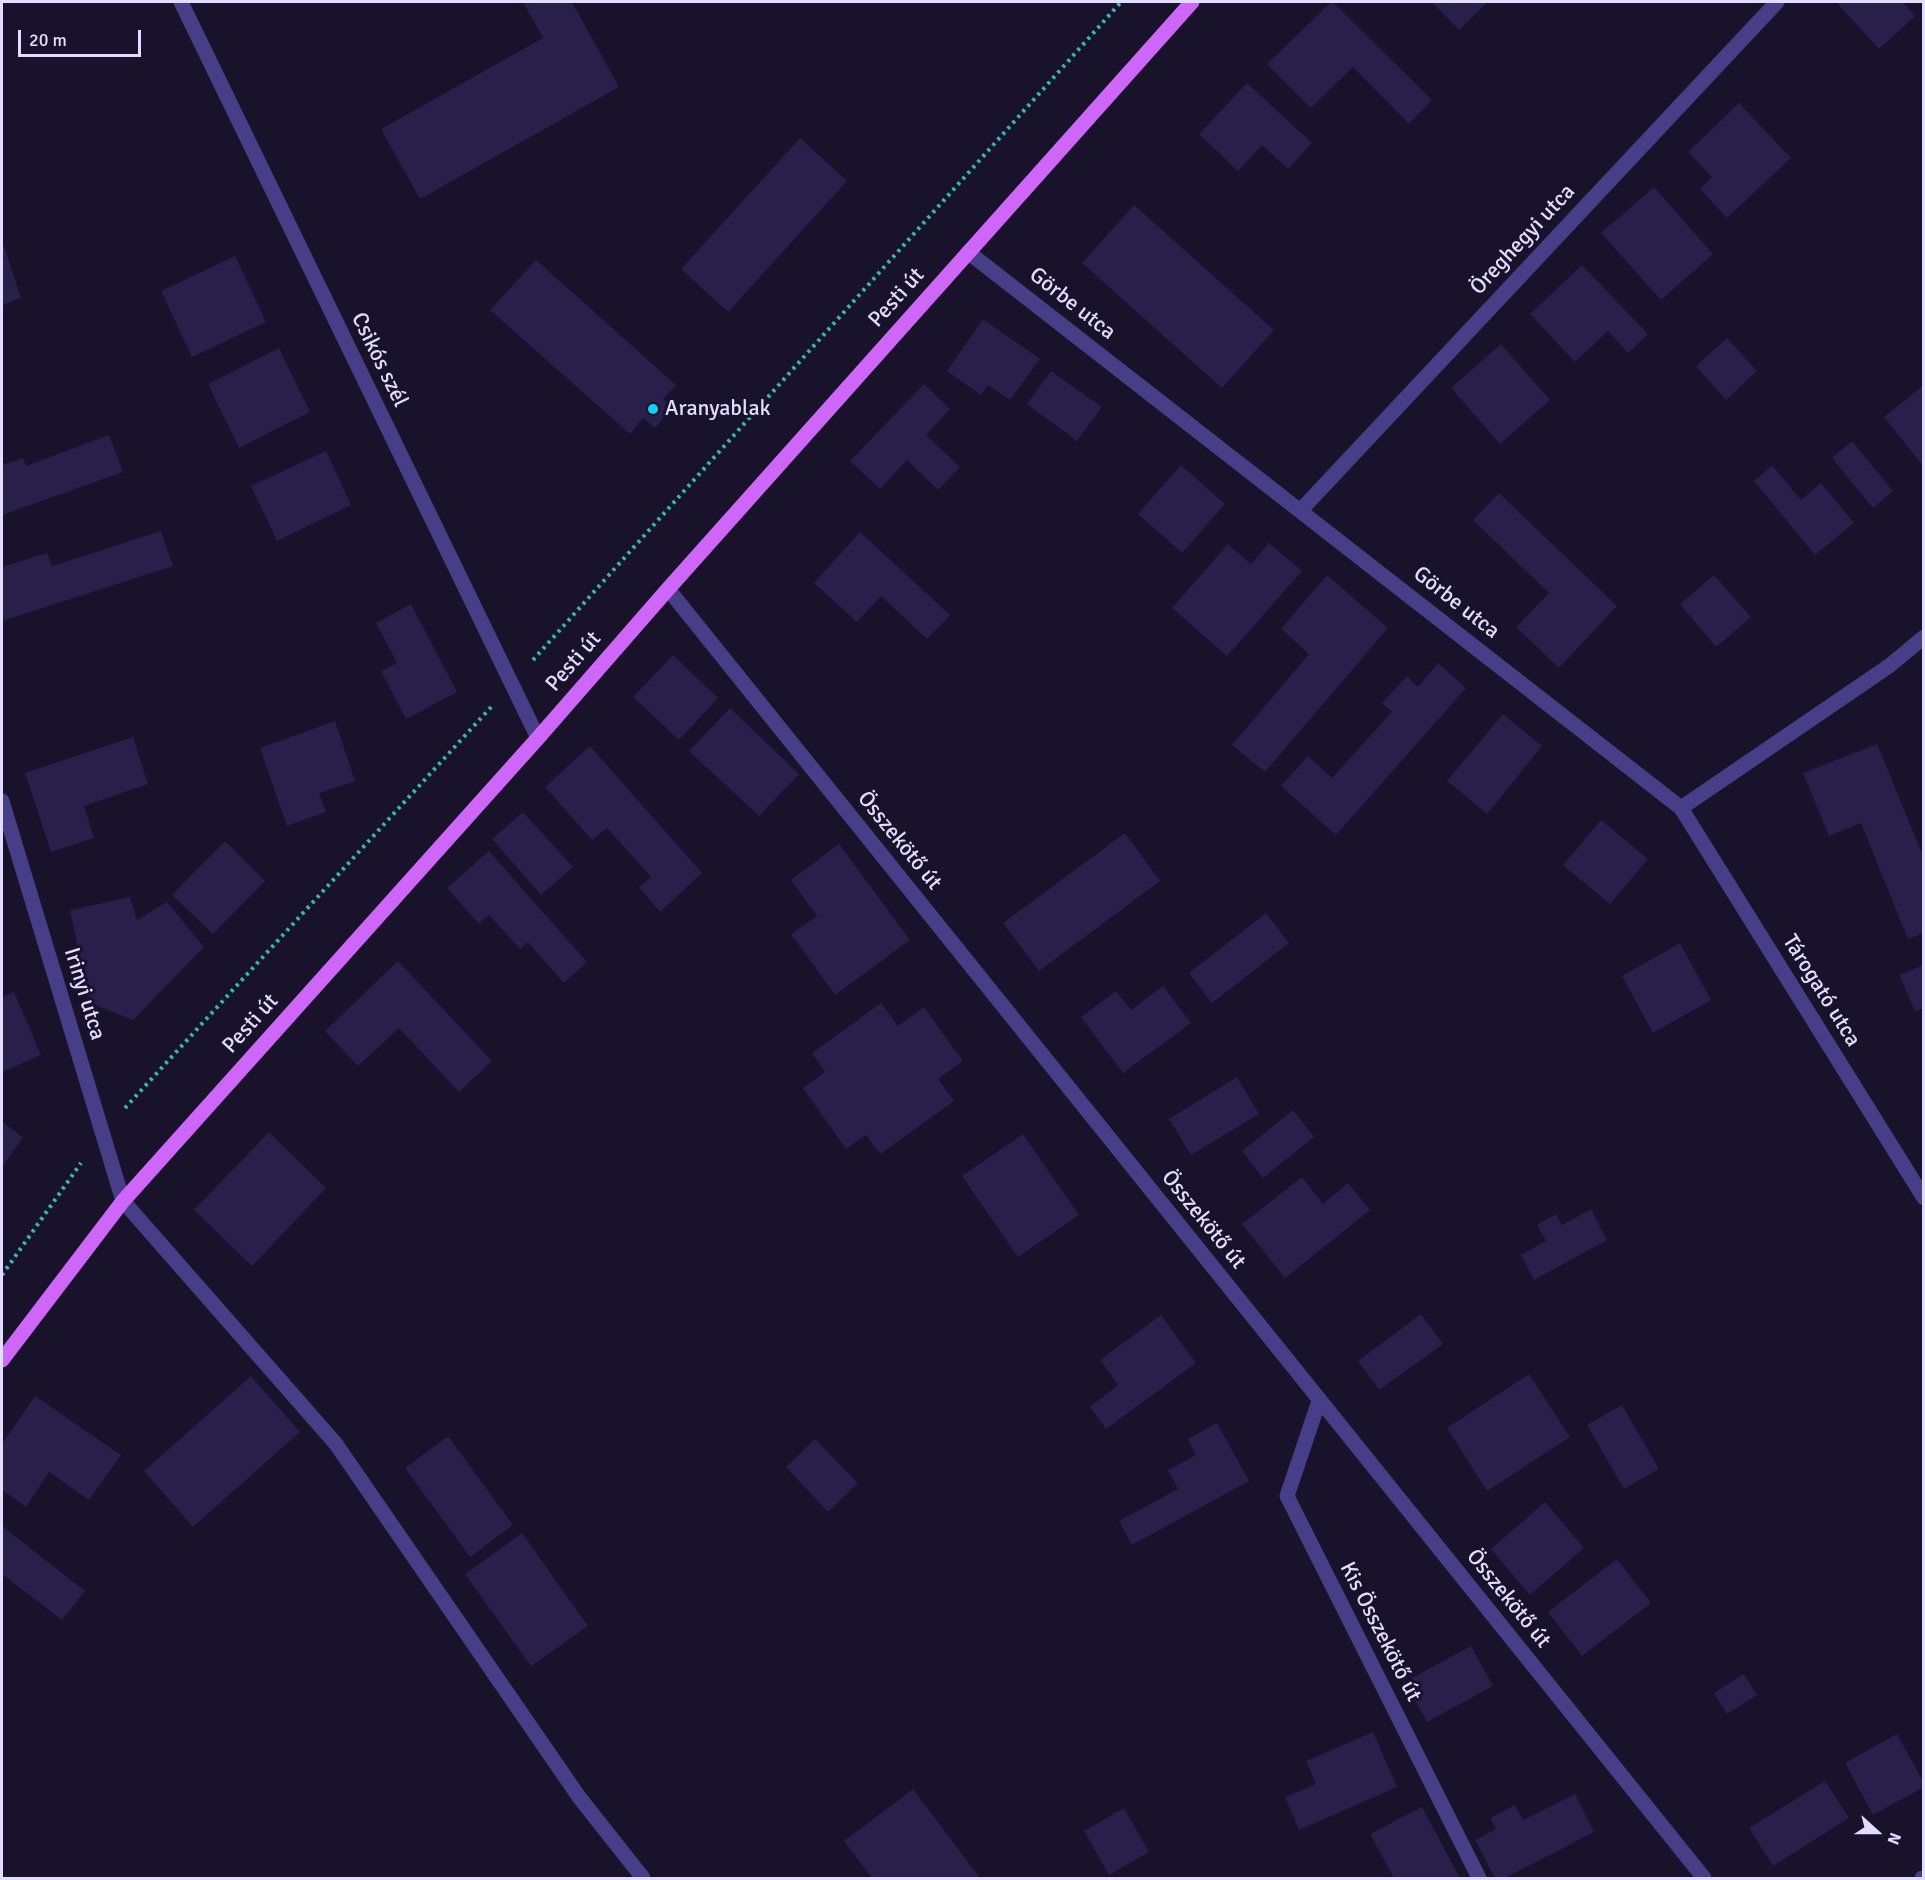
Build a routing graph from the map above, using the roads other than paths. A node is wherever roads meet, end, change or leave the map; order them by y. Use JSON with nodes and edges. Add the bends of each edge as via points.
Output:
{"nodes":[{"id":1,"x":181,"y":2,"type":"edge"},
{"id":2,"x":1192,"y":2,"type":"edge"},
{"id":3,"x":1778,"y":2,"type":"edge"},
{"id":4,"x":968,"y":252,"type":"junction"},
{"id":5,"x":1301,"y":510,"type":"junction"},
{"id":6,"x":668,"y":589,"type":"junction"},
{"id":7,"x":1923,"y":637,"type":"edge"},
{"id":8,"x":538,"y":738,"type":"junction"},
{"id":9,"x":2,"y":801,"type":"edge"},
{"id":10,"x":1681,"y":808,"type":"junction"},
{"id":11,"x":1923,"y":1198,"type":"edge"},
{"id":12,"x":123,"y":1201,"type":"junction"},
{"id":13,"x":2,"y":1360,"type":"edge"},
{"id":14,"x":1320,"y":1401,"type":"junction"},
{"id":15,"x":643,"y":1878,"type":"edge"},
{"id":16,"x":1479,"y":1878,"type":"edge"},
{"id":17,"x":1704,"y":1878,"type":"edge"}],
"edges":[{"from":1,"to":8,"type":"street","name":"Csikós szél"},
{"from":2,"to":4,"type":"main road","name":"Pesti út"},
{"from":3,"to":5,"type":"street","name":"Öreghegyi utca"},
{"from":4,"to":5,"type":"street","name":"Görbe utca"},
{"from":4,"to":6,"type":"main road","name":"Pesti út"},
{"from":5,"to":10,"type":"street","name":"Görbe utca"},
{"from":6,"to":8,"type":"main road","name":"Pesti út"},
{"from":6,"to":14,"type":"street","name":"Összekötő út"},
{"from":7,"to":10,"type":"street","via":[[1889,666]]},
{"from":8,"to":12,"type":"main road","name":"Pesti út"},
{"from":9,"to":12,"type":"street","name":"Irinyi utca"},
{"from":10,"to":11,"type":"street","name":"Tárogató utca"},
{"from":12,"to":13,"type":"main road","name":"Pesti út"},
{"from":12,"to":15,"type":"street","via":[[336,1444],[579,1797]]},
{"from":14,"to":16,"type":"street","name":"Kis Összekötő út","via":[[1287,1496]]},
{"from":14,"to":17,"type":"street","name":"Összekötő út"}]}
